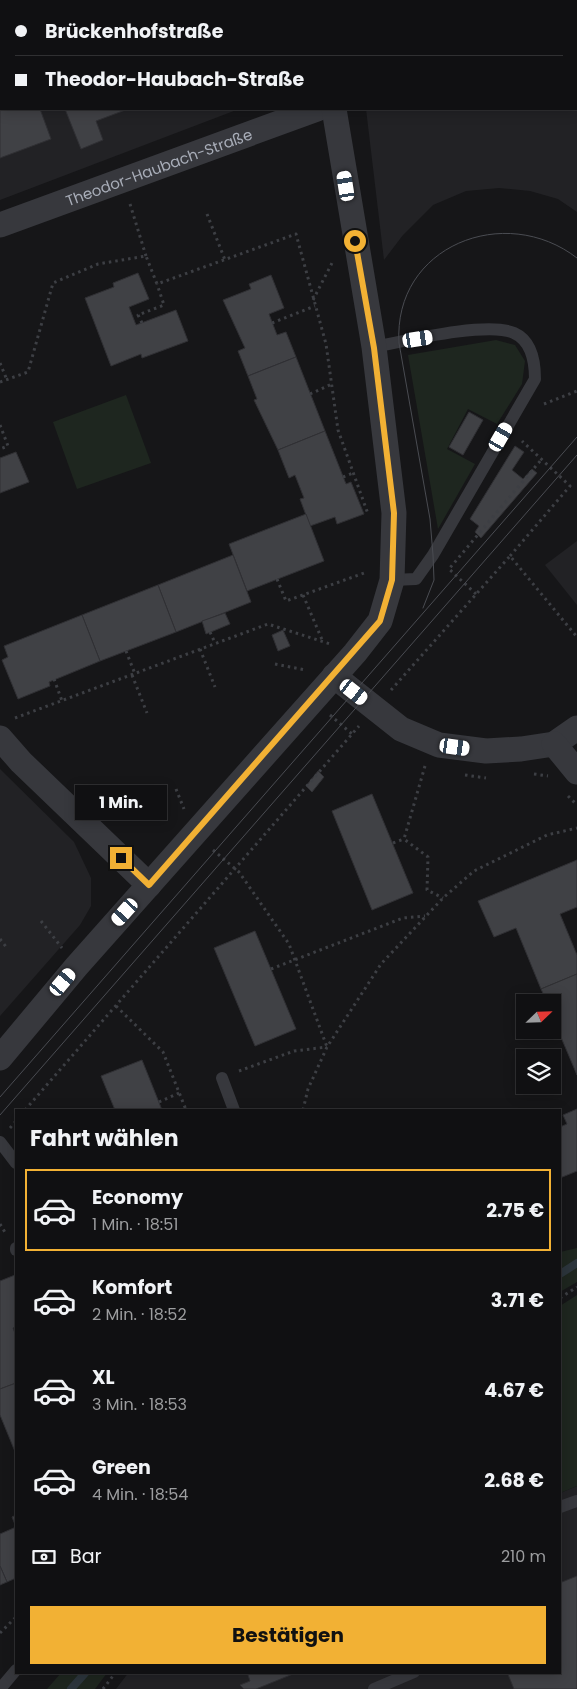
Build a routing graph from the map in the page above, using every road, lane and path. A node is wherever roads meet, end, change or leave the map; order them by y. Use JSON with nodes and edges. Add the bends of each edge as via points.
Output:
{"nodes":[{"id":1,"x":314,"y":110,"type":"edge"},
{"id":2,"x":334,"y":110,"type":"edge"},
{"id":3,"x":122,"y":181,"type":"junction"},
{"id":4,"x":207,"y":214,"type":"dead end"},
{"id":5,"x":0,"y":225,"type":"edge"},
{"id":6,"x":146,"y":256,"type":"junction"},
{"id":7,"x":225,"y":260,"type":"junction"},
{"id":8,"x":157,"y":284,"type":"junction"},
{"id":9,"x":315,"y":306,"type":"junction"},
{"id":10,"x":142,"y":323,"type":"dead end"},
{"id":11,"x":272,"y":323,"type":"dead end"},
{"id":12,"x":374,"y":348,"type":"junction"},
{"id":13,"x":0,"y":363,"type":"edge"},
{"id":14,"x":7,"y":380,"type":"junction"},
{"id":15,"x":0,"y":382,"type":"edge"},
{"id":16,"x":332,"y":384,"type":"junction"},
{"id":17,"x":577,"y":390,"type":"edge"},
{"id":18,"x":310,"y":394,"type":"dead end"},
{"id":19,"x":540,"y":411,"type":"dead end"},
{"id":20,"x":0,"y":425,"type":"edge"},
{"id":21,"x":526,"y":435,"type":"dead end"},
{"id":22,"x":0,"y":449,"type":"edge"},
{"id":23,"x":541,"y":460,"type":"junction"},
{"id":24,"x":353,"y":473,"type":"junction"},
{"id":25,"x":343,"y":477,"type":"dead end"},
{"id":26,"x":368,"y":515,"type":"dead end"},
{"id":27,"x":510,"y":556,"type":"junction"},
{"id":28,"x":370,"y":564,"type":"dead end"},
{"id":29,"x":278,"y":579,"type":"dead end"},
{"id":30,"x":392,"y":580,"type":"junction"},
{"id":31,"x":476,"y":594,"type":"junction"},
{"id":32,"x":303,"y":595,"type":"junction"},
{"id":33,"x":210,"y":632,"type":"dead end"},
{"id":34,"x":577,"y":637,"type":"edge"},
{"id":35,"x":323,"y":642,"type":"junction"},
{"id":36,"x":215,"y":643,"type":"junction"},
{"id":37,"x":200,"y":649,"type":"junction"},
{"id":38,"x":126,"y":651,"type":"dead end"},
{"id":39,"x":355,"y":653,"type":"junction"},
{"id":40,"x":134,"y":675,"type":"junction"},
{"id":41,"x":334,"y":676,"type":"junction"},
{"id":42,"x":54,"y":679,"type":"dead end"},
{"id":43,"x":215,"y":687,"type":"dead end"},
{"id":44,"x":62,"y":701,"type":"junction"},
{"id":45,"x":375,"y":709,"type":"junction"},
{"id":46,"x":147,"y":714,"type":"dead end"},
{"id":47,"x":577,"y":728,"type":"edge"},
{"id":48,"x":4,"y":730,"type":"edge"},
{"id":49,"x":554,"y":744,"type":"junction"},
{"id":50,"x":439,"y":745,"type":"junction"},
{"id":51,"x":577,"y":772,"type":"edge"},
{"id":52,"x":577,"y":828,"type":"edge"},
{"id":53,"x":404,"y":839,"type":"junction"},
{"id":54,"x":393,"y":843,"type":"dead end"},
{"id":55,"x":235,"y":869,"type":"junction"},
{"id":56,"x":149,"y":885,"type":"junction"},
{"id":57,"x":443,"y":898,"type":"junction"},
{"id":58,"x":426,"y":916,"type":"junction"},
{"id":59,"x":41,"y":921,"type":"dead end"},
{"id":60,"x":0,"y":939,"type":"edge"},
{"id":61,"x":7,"y":948,"type":"dead end"},
{"id":62,"x":295,"y":960,"type":"junction"},
{"id":63,"x":76,"y":967,"type":"junction"},
{"id":64,"x":271,"y":969,"type":"dead end"},
{"id":65,"x":116,"y":1006,"type":"junction"},
{"id":66,"x":327,"y":1047,"type":"junction"},
{"id":67,"x":0,"y":1058,"type":"edge"},
{"id":68,"x":222,"y":1078,"type":"joint"},
{"id":69,"x":179,"y":1093,"type":"junction"},
{"id":70,"x":159,"y":1102,"type":"dead end"},
{"id":71,"x":26,"y":1109,"type":"edge"},
{"id":72,"x":186,"y":1109,"type":"edge"},
{"id":73,"x":234,"y":1109,"type":"edge"},
{"id":74,"x":303,"y":1109,"type":"edge"},
{"id":75,"x":0,"y":1142,"type":"edge"},
{"id":76,"x":15,"y":1162,"type":"edge"},
{"id":77,"x":577,"y":1287,"type":"edge"},
{"id":78,"x":561,"y":1297,"type":"edge"},
{"id":79,"x":577,"y":1501,"type":"edge"},
{"id":80,"x":561,"y":1507,"type":"edge"},
{"id":81,"x":15,"y":1618,"type":"edge"},
{"id":82,"x":0,"y":1633,"type":"edge"},
{"id":83,"x":15,"y":1671,"type":"edge"},
{"id":84,"x":114,"y":1674,"type":"edge"},
{"id":85,"x":409,"y":1674,"type":"edge"},
{"id":86,"x":0,"y":1689,"type":"edge"},
{"id":87,"x":103,"y":1689,"type":"edge"},
{"id":88,"x":374,"y":1689,"type":"edge"}],
"edges":[{"from":1,"to":3,"type":"street","name":"Theodor-Haubach-Straße"},
{"from":2,"to":12,"type":"street"},
{"from":3,"to":5,"type":"street","name":"Theodor-Haubach-Straße"},
{"from":3,"to":6,"type":"path"},
{"from":4,"to":7,"type":"path"},
{"from":6,"to":8,"type":"path"},
{"from":6,"to":14,"type":"path","via":[[98,264],[53,283],[28,372]]},
{"from":7,"to":8,"type":"path"},
{"from":7,"to":9,"type":"path","via":[[296,234]]},
{"from":8,"to":10,"type":"path","via":[[164,305],[138,315]]},
{"from":9,"to":11,"type":"path"},
{"from":9,"to":16,"type":"path","via":[[326,344]]},
{"from":12,"to":30,"type":"street","via":[[394,513]]},
{"from":12,"to":30,"type":"lane","via":[[477,330],[502,329],[516,334],[529,346],[535,362],[535,379],[433,555],[416,579]]},
{"from":13,"to":14,"type":"path"},
{"from":14,"to":15,"type":"path"},
{"from":16,"to":18,"type":"path"},
{"from":16,"to":24,"type":"path","via":[[338,430]]},
{"from":17,"to":19,"type":"path","via":[[545,403]]},
{"from":20,"to":22,"type":"path","via":[[8,446]]},
{"from":21,"to":23,"type":"path","via":[[521,443]]},
{"from":23,"to":27,"type":"path","via":[[570,486]]},
{"from":23,"to":31,"type":"path","via":[[449,569]]},
{"from":24,"to":25,"type":"path"},
{"from":24,"to":26,"type":"path"},
{"from":27,"to":31,"type":"path"},
{"from":27,"to":34,"type":"path"},
{"from":28,"to":32,"type":"path","via":[[368,571]]},
{"from":29,"to":32,"type":"path","via":[[286,601]]},
{"from":30,"to":39,"type":"street","via":[[380,621]]},
{"from":31,"to":45,"type":"path"},
{"from":32,"to":35,"type":"path"},
{"from":33,"to":36,"type":"path"},
{"from":35,"to":36,"type":"path","via":[[268,624]]},
{"from":35,"to":39,"type":"path"},
{"from":36,"to":37,"type":"path"},
{"from":37,"to":40,"type":"path"},
{"from":37,"to":43,"type":"path"},
{"from":38,"to":40,"type":"path"},
{"from":39,"to":41,"type":"street"},
{"from":40,"to":44,"type":"path"},
{"from":40,"to":46,"type":"path"},
{"from":41,"to":45,"type":"street"},
{"from":41,"to":56,"type":"street"},
{"from":42,"to":44,"type":"path"},
{"from":44,"to":48,"type":"path"},
{"from":45,"to":50,"type":"street","via":[[401,729]]},
{"from":45,"to":55,"type":"path"},
{"from":47,"to":49,"type":"street"},
{"from":48,"to":56,"type":"street","via":[[20,762]]},
{"from":49,"to":50,"type":"street","via":[[521,750],[486,751]]},
{"from":49,"to":51,"type":"street"},
{"from":50,"to":53,"type":"path","via":[[423,768]]},
{"from":52,"to":57,"type":"path","via":[[547,835],[474,871]]},
{"from":53,"to":54,"type":"path"},
{"from":53,"to":57,"type":"path","via":[[428,857],[427,890]]},
{"from":55,"to":62,"type":"path","via":[[289,944]]},
{"from":55,"to":65,"type":"path"},
{"from":56,"to":63,"type":"street"},
{"from":57,"to":58,"type":"path"},
{"from":58,"to":62,"type":"path","via":[[403,918]]},
{"from":58,"to":66,"type":"path","via":[[381,964]]},
{"from":59,"to":63,"type":"path"},
{"from":60,"to":61,"type":"path"},
{"from":62,"to":64,"type":"path"},
{"from":62,"to":66,"type":"path"},
{"from":63,"to":67,"type":"street"},
{"from":65,"to":69,"type":"path","via":[[163,1052]]},
{"from":65,"to":71,"type":"path"},
{"from":66,"to":68,"type":"path","via":[[294,1051]]},
{"from":66,"to":74,"type":"path","via":[[308,1088]]},
{"from":68,"to":73,"type":"lane"},
{"from":69,"to":70,"type":"path"},
{"from":69,"to":72,"type":"path"},
{"from":75,"to":76,"type":"lane"},
{"from":77,"to":78,"type":"path"},
{"from":79,"to":80,"type":"lane"},
{"from":81,"to":82,"type":"path"},
{"from":83,"to":86,"type":"lane"},
{"from":84,"to":87,"type":"path"},
{"from":85,"to":88,"type":"lane"}]}
